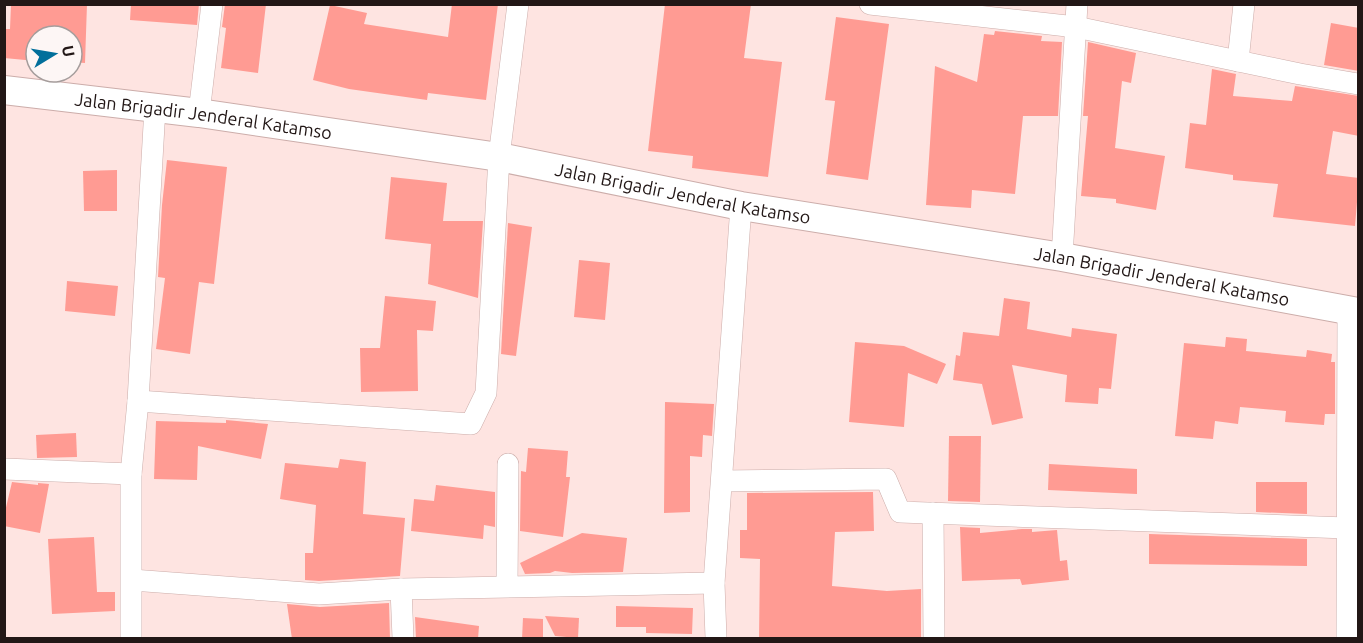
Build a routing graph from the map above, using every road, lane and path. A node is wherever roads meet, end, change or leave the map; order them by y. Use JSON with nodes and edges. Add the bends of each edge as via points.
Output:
{"nodes":[{"id":1,"x":212,"y":4,"type":"edge"},
{"id":2,"x":518,"y":4,"type":"edge"},
{"id":3,"x":870,"y":4,"type":"edge"},
{"id":4,"x":1077,"y":4,"type":"edge"},
{"id":5,"x":1244,"y":4,"type":"edge"},
{"id":6,"x":1076,"y":27,"type":"junction"},
{"id":7,"x":1238,"y":61,"type":"junction"},
{"id":8,"x":1359,"y":84,"type":"edge"},
{"id":9,"x":4,"y":90,"type":"edge"},
{"id":10,"x":155,"y":108,"type":"junction"},
{"id":11,"x":199,"y":113,"type":"junction"},
{"id":12,"x":499,"y":157,"type":"junction"},
{"id":13,"x":741,"y":206,"type":"junction"},
{"id":14,"x":1062,"y":257,"type":"junction"},
{"id":15,"x":1353,"y":312,"type":"edge"},
{"id":16,"x":138,"y":400,"type":"junction"},
{"id":17,"x":508,"y":464,"type":"dead end"},
{"id":18,"x":4,"y":470,"type":"edge"},
{"id":19,"x":131,"y":474,"type":"junction"},
{"id":20,"x":722,"y":481,"type":"junction"},
{"id":21,"x":933,"y":513,"type":"junction"},
{"id":22,"x":1347,"y":528,"type":"junction"},
{"id":23,"x":132,"y":580,"type":"junction"},
{"id":24,"x":714,"y":583,"type":"junction"},
{"id":25,"x":507,"y":586,"type":"junction"},
{"id":26,"x":401,"y":589,"type":"junction"},
{"id":27,"x":131,"y":639,"type":"edge"},
{"id":28,"x":403,"y":639,"type":"edge"},
{"id":29,"x":716,"y":639,"type":"edge"},
{"id":30,"x":934,"y":639,"type":"edge"},
{"id":31,"x":1347,"y":639,"type":"edge"}],
"edges":[{"from":1,"to":11,"type":"street"},
{"from":2,"to":12,"type":"street"},
{"from":3,"to":6,"type":"street"},
{"from":4,"to":6,"type":"street"},
{"from":5,"to":7,"type":"street"},
{"from":6,"to":7,"type":"street"},
{"from":6,"to":14,"type":"street"},
{"from":7,"to":8,"type":"street"},
{"from":9,"to":10,"type":"main road","name":"Jalan Brigadir Jenderal Katamso"},
{"from":10,"to":11,"type":"main road","name":"Jalan Brigadir Jenderal Katamso"},
{"from":10,"to":16,"type":"street"},
{"from":11,"to":12,"type":"main road","name":"Jalan Brigadir Jenderal Katamso"},
{"from":12,"to":13,"type":"main road","name":"Jalan Brigadir Jenderal Katamso"},
{"from":12,"to":16,"type":"street","via":[[486,393],[471,424]]},
{"from":13,"to":14,"type":"main road","name":"Jalan Brigadir Jenderal Katamso"},
{"from":13,"to":20,"type":"street"},
{"from":14,"to":15,"type":"main road","name":"Jalan Brigadir Jenderal Katamso"},
{"from":15,"to":22,"type":"street"},
{"from":16,"to":19,"type":"street"},
{"from":17,"to":25,"type":"street"},
{"from":18,"to":19,"type":"street"},
{"from":19,"to":23,"type":"street"},
{"from":20,"to":21,"type":"street","via":[[886,479],[900,512]]},
{"from":20,"to":24,"type":"street"},
{"from":21,"to":22,"type":"street"},
{"from":21,"to":30,"type":"street"},
{"from":22,"to":31,"type":"street"},
{"from":23,"to":26,"type":"street","via":[[319,594]]},
{"from":23,"to":27,"type":"street"},
{"from":24,"to":25,"type":"street"},
{"from":24,"to":29,"type":"street"},
{"from":25,"to":26,"type":"street"},
{"from":26,"to":28,"type":"street"}]}
